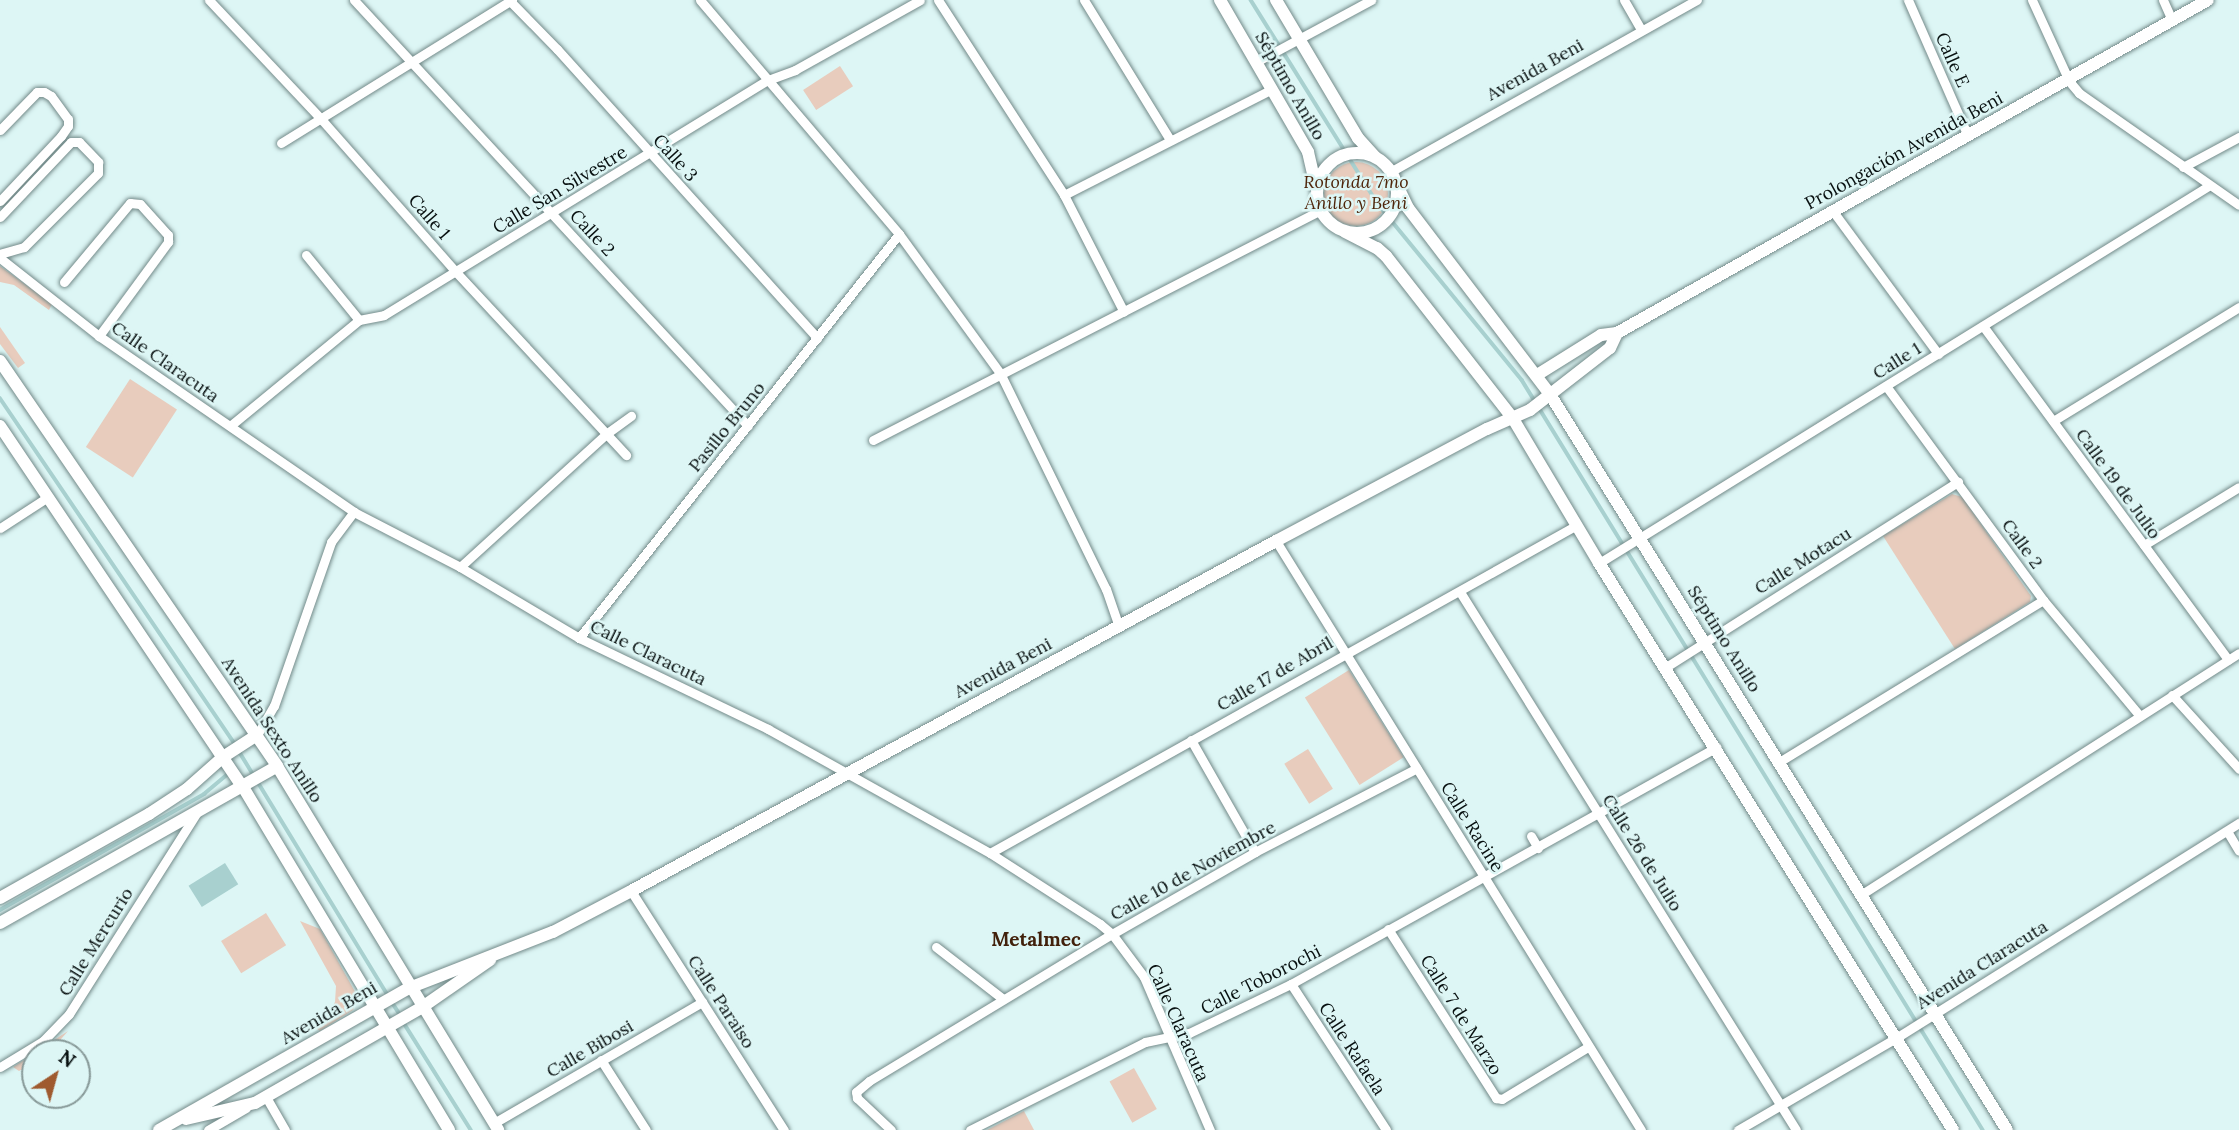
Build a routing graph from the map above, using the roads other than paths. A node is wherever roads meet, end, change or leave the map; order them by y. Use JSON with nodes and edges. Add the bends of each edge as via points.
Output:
{"nodes":[{"id":1,"x":209,"y":0,"type":"edge"},
{"id":2,"x":354,"y":0,"type":"edge"},
{"id":3,"x":510,"y":0,"type":"edge"},
{"id":4,"x":700,"y":0,"type":"edge"},
{"id":5,"x":920,"y":0,"type":"edge"},
{"id":6,"x":938,"y":0,"type":"edge"},
{"id":7,"x":1084,"y":0,"type":"edge"},
{"id":8,"x":1220,"y":0,"type":"edge"},
{"id":9,"x":1276,"y":0,"type":"edge"},
{"id":10,"x":1371,"y":0,"type":"edge"},
{"id":11,"x":1624,"y":0,"type":"edge"},
{"id":12,"x":1697,"y":0,"type":"edge"},
{"id":13,"x":1909,"y":0,"type":"edge"},
{"id":14,"x":2032,"y":0,"type":"edge"},
{"id":15,"x":2163,"y":0,"type":"edge"},
{"id":16,"x":2208,"y":0,"type":"edge"},
{"id":17,"x":2172,"y":20,"type":"junction"},
{"id":18,"x":1641,"y":30,"type":"junction"},
{"id":19,"x":1300,"y":40,"type":"junction"},
{"id":20,"x":409,"y":61,"type":"junction"},
{"id":21,"x":1256,"y":62,"type":"junction"},
{"id":22,"x":768,"y":80,"type":"junction"},
{"id":23,"x":2070,"y":81,"type":"junction"},
{"id":24,"x":1272,"y":89,"type":"junction"},
{"id":25,"x":323,"y":120,"type":"junction"},
{"id":26,"x":0,"y":130,"type":"edge"},
{"id":27,"x":1967,"y":134,"type":"junction"},
{"id":28,"x":2239,"y":136,"type":"edge"},
{"id":29,"x":1170,"y":140,"type":"junction"},
{"id":30,"x":281,"y":143,"type":"dead end"},
{"id":31,"x":650,"y":155,"type":"junction"},
{"id":32,"x":1378,"y":160,"type":"junction"},
{"id":33,"x":2183,"y":167,"type":"junction"},
{"id":34,"x":1392,"y":175,"type":"junction"},
{"id":35,"x":2210,"y":185,"type":"junction"},
{"id":36,"x":1317,"y":194,"type":"junction"},
{"id":37,"x":1064,"y":195,"type":"junction"},
{"id":38,"x":0,"y":201,"type":"edge"},
{"id":39,"x":2239,"y":205,"type":"edge"},
{"id":40,"x":1321,"y":210,"type":"junction"},
{"id":41,"x":1832,"y":210,"type":"junction"},
{"id":42,"x":551,"y":212,"type":"junction"},
{"id":43,"x":0,"y":217,"type":"edge"},
{"id":44,"x":1345,"y":232,"type":"junction"},
{"id":45,"x":899,"y":234,"type":"junction"},
{"id":46,"x":306,"y":254,"type":"dead end"},
{"id":47,"x":0,"y":256,"type":"edge"},
{"id":48,"x":456,"y":272,"type":"junction"},
{"id":49,"x":64,"y":282,"type":"dead end"},
{"id":50,"x":2239,"y":307,"type":"edge"},
{"id":51,"x":1124,"y":312,"type":"junction"},
{"id":52,"x":359,"y":320,"type":"junction"},
{"id":53,"x":1983,"y":326,"type":"junction"},
{"id":54,"x":1617,"y":333,"type":"junction"},
{"id":55,"x":99,"y":336,"type":"junction"},
{"id":56,"x":817,"y":338,"type":"junction"},
{"id":57,"x":1938,"y":354,"type":"junction"},
{"id":58,"x":1,"y":363,"type":"edge"},
{"id":59,"x":999,"y":373,"type":"junction"},
{"id":60,"x":1537,"y":375,"type":"junction"},
{"id":61,"x":1886,"y":386,"type":"junction"},
{"id":62,"x":1547,"y":399,"type":"junction"},
{"id":63,"x":631,"y":416,"type":"dead end"},
{"id":64,"x":1512,"y":417,"type":"junction"},
{"id":65,"x":2053,"y":421,"type":"junction"},
{"id":66,"x":0,"y":426,"type":"edge"},
{"id":67,"x":230,"y":426,"type":"junction"},
{"id":68,"x":748,"y":426,"type":"junction"},
{"id":69,"x":606,"y":434,"type":"junction"},
{"id":70,"x":873,"y":440,"type":"dead end"},
{"id":71,"x":626,"y":455,"type":"dead end"},
{"id":72,"x":1958,"y":482,"type":"junction"},
{"id":73,"x":2239,"y":487,"type":"edge"},
{"id":74,"x":48,"y":497,"type":"junction"},
{"id":75,"x":354,"y":512,"type":"junction"},
{"id":76,"x":1577,"y":525,"type":"junction"},
{"id":77,"x":0,"y":528,"type":"edge"},
{"id":78,"x":1276,"y":541,"type":"junction"},
{"id":79,"x":1635,"y":541,"type":"junction"},
{"id":80,"x":2144,"y":545,"type":"junction"},
{"id":81,"x":1599,"y":562,"type":"junction"},
{"id":82,"x":460,"y":567,"type":"junction"},
{"id":83,"x":1460,"y":592,"type":"junction"},
{"id":84,"x":2043,"y":600,"type":"junction"},
{"id":85,"x":1119,"y":626,"type":"junction"},
{"id":86,"x":579,"y":638,"type":"junction"},
{"id":87,"x":1699,"y":645,"type":"junction"},
{"id":88,"x":1345,"y":653,"type":"junction"},
{"id":89,"x":2239,"y":653,"type":"edge"},
{"id":90,"x":2228,"y":660,"type":"junction"},
{"id":91,"x":1666,"y":667,"type":"junction"},
{"id":92,"x":2172,"y":695,"type":"junction"},
{"id":93,"x":2139,"y":715,"type":"junction"},
{"id":94,"x":253,"y":738,"type":"junction"},
{"id":95,"x":1191,"y":740,"type":"junction"},
{"id":96,"x":1716,"y":747,"type":"junction"},
{"id":97,"x":227,"y":754,"type":"junction"},
{"id":98,"x":1779,"y":762,"type":"junction"},
{"id":99,"x":273,"y":768,"type":"junction"},
{"id":100,"x":1417,"y":768,"type":"junction"},
{"id":101,"x":2239,"y":769,"type":"edge"},
{"id":102,"x":845,"y":773,"type":"junction"},
{"id":103,"x":247,"y":785,"type":"junction"},
{"id":104,"x":197,"y":812,"type":"junction"},
{"id":105,"x":1599,"y":814,"type":"junction"},
{"id":106,"x":2239,"y":823,"type":"edge"},
{"id":107,"x":2227,"y":831,"type":"junction"},
{"id":108,"x":1531,"y":836,"type":"dead end"},
{"id":109,"x":1538,"y":848,"type":"junction"},
{"id":110,"x":2239,"y":851,"type":"edge"},
{"id":111,"x":1255,"y":852,"type":"junction"},
{"id":112,"x":990,"y":853,"type":"junction"},
{"id":113,"x":1484,"y":877,"type":"junction"},
{"id":114,"x":631,"y":891,"type":"junction"},
{"id":115,"x":1862,"y":894,"type":"junction"},
{"id":116,"x":0,"y":898,"type":"edge"},
{"id":117,"x":0,"y":923,"type":"edge"},
{"id":118,"x":1388,"y":929,"type":"junction"},
{"id":119,"x":1112,"y":934,"type":"junction"},
{"id":120,"x":510,"y":947,"type":"junction"},
{"id":121,"x":936,"y":947,"type":"dead end"},
{"id":122,"x":1291,"y":984,"type":"junction"},
{"id":123,"x":407,"y":989,"type":"junction"},
{"id":124,"x":1003,"y":999,"type":"junction"},
{"id":125,"x":702,"y":1002,"type":"junction"},
{"id":126,"x":375,"y":1006,"type":"junction"},
{"id":127,"x":418,"y":1009,"type":"junction"},
{"id":128,"x":1929,"y":1016,"type":"junction"},
{"id":129,"x":388,"y":1027,"type":"junction"},
{"id":130,"x":1171,"y":1037,"type":"junction"},
{"id":131,"x":1896,"y":1038,"type":"junction"},
{"id":132,"x":1588,"y":1047,"type":"junction"},
{"id":133,"x":601,"y":1060,"type":"junction"},
{"id":134,"x":0,"y":1067,"type":"edge"},
{"id":135,"x":260,"y":1100,"type":"junction"},
{"id":136,"x":1780,"y":1104,"type":"junction"},
{"id":137,"x":172,"y":1122,"type":"junction"},
{"id":138,"x":496,"y":1126,"type":"edge"},
{"id":139,"x":159,"y":1130,"type":"edge"},
{"id":140,"x":208,"y":1130,"type":"edge"},
{"id":141,"x":285,"y":1130,"type":"edge"},
{"id":142,"x":449,"y":1130,"type":"edge"},
{"id":143,"x":646,"y":1130,"type":"edge"},
{"id":144,"x":784,"y":1130,"type":"edge"},
{"id":145,"x":891,"y":1130,"type":"edge"},
{"id":146,"x":970,"y":1130,"type":"edge"},
{"id":147,"x":1210,"y":1130,"type":"edge"},
{"id":148,"x":1386,"y":1130,"type":"edge"},
{"id":149,"x":1641,"y":1130,"type":"edge"},
{"id":150,"x":1738,"y":1130,"type":"edge"},
{"id":151,"x":1796,"y":1130,"type":"edge"},
{"id":152,"x":1953,"y":1130,"type":"edge"},
{"id":153,"x":2007,"y":1130,"type":"edge"}],
"edges":[{"from":1,"to":25,"type":"street","name":"Calle 1"},
{"from":2,"to":20,"type":"street","name":"Calle 2"},
{"from":3,"to":20,"type":"street"},
{"from":3,"to":31,"type":"street","name":"Calle 3"},
{"from":4,"to":22,"type":"street"},
{"from":5,"to":22,"type":"street","name":"Calle San Silvestre","via":[[795,70]]},
{"from":6,"to":37,"type":"street"},
{"from":7,"to":29,"type":"street"},
{"from":8,"to":21,"type":"main road","name":"Séptimo Anillo"},
{"from":9,"to":19,"type":"main road","name":"Séptimo Anillo"},
{"from":10,"to":19,"type":"street"},
{"from":11,"to":18,"type":"street"},
{"from":12,"to":18,"type":"street","name":"Avenida Beni"},
{"from":13,"to":27,"type":"street","name":"Calle E"},
{"from":14,"to":23,"type":"street"},
{"from":15,"to":17,"type":"street"},
{"from":16,"to":17,"type":"main road","name":"Prolongación Avenida Beni"},
{"from":17,"to":23,"type":"main road","name":"Prolongación Avenida Beni"},
{"from":18,"to":34,"type":"street","name":"Avenida Beni"},
{"from":19,"to":21,"type":"street"},
{"from":19,"to":32,"type":"main road","name":"Séptimo Anillo","via":[[1357,138]]},
{"from":20,"to":25,"type":"street"},
{"from":20,"to":42,"type":"street","name":"Calle 2"},
{"from":21,"to":24,"type":"main road","name":"Séptimo Anillo"},
{"from":22,"to":31,"type":"street","name":"Calle San Silvestre"},
{"from":22,"to":45,"type":"street"},
{"from":23,"to":27,"type":"main road","name":"Prolongación Avenida Beni"},
{"from":23,"to":33,"type":"street","via":[[2086,99]]},
{"from":24,"to":29,"type":"street"},
{"from":24,"to":36,"type":"main road","name":"Séptimo Anillo","via":[[1308,152]]},
{"from":25,"to":30,"type":"street"},
{"from":25,"to":48,"type":"street","name":"Calle 1"},
{"from":26,"to":38,"type":"street","via":[[37,92],[51,96],[68,119],[61,136]]},
{"from":27,"to":41,"type":"main road","name":"Prolongación Avenida Beni"},
{"from":28,"to":33,"type":"street"},
{"from":29,"to":37,"type":"street"},
{"from":31,"to":42,"type":"street","name":"Calle San Silvestre"},
{"from":31,"to":56,"type":"street","name":"Calle 3"},
{"from":32,"to":34,"type":"main road"},
{"from":32,"to":36,"type":"main road","via":[[1359,154],[1342,156],[1323,171]]},
{"from":33,"to":35,"type":"street"},
{"from":34,"to":44,"type":"main road","via":[[1396,191],[1393,210],[1384,222],[1364,232]]},
{"from":34,"to":60,"type":"main road","name":"Séptimo Anillo","via":[[1408,208]]},
{"from":35,"to":39,"type":"street"},
{"from":35,"to":53,"type":"street","name":"Calle 1"},
{"from":36,"to":40,"type":"main road"},
{"from":37,"to":51,"type":"street"},
{"from":40,"to":44,"type":"main road"},
{"from":40,"to":51,"type":"street"},
{"from":41,"to":54,"type":"main road","name":"Prolongación Avenida Beni"},
{"from":41,"to":57,"type":"street"},
{"from":42,"to":48,"type":"street","name":"Calle San Silvestre"},
{"from":42,"to":68,"type":"street","name":"Calle 2"},
{"from":43,"to":47,"type":"street","via":[[71,142],[79,142],[98,162],[98,173],[24,247]]},
{"from":44,"to":64,"type":"main road","via":[[1382,251]]},
{"from":45,"to":56,"type":"street","name":"Pasillo Bruno"},
{"from":45,"to":59,"type":"street"},
{"from":46,"to":52,"type":"street"},
{"from":47,"to":55,"type":"street","name":"Calle Claracuta"},
{"from":48,"to":52,"type":"street","name":"Calle San Silvestre","via":[[384,314]]},
{"from":48,"to":69,"type":"street","name":"Calle 1"},
{"from":49,"to":55,"type":"street","via":[[130,203],[140,204],[168,235],[168,242]]},
{"from":50,"to":65,"type":"street"},
{"from":51,"to":59,"type":"street"},
{"from":52,"to":67,"type":"street","name":"Calle San Silvestre"},
{"from":53,"to":57,"type":"street","name":"Calle 1"},
{"from":53,"to":65,"type":"street","name":"Calle 19 de Julio"},
{"from":54,"to":60,"type":"main road","name":"Prolongación Avenida Beni","via":[[1601,335]]},
{"from":54,"to":62,"type":"main road","name":"Prolongación Avenida Beni","via":[[1610,348]]},
{"from":55,"to":67,"type":"street","name":"Calle Claracuta"},
{"from":56,"to":68,"type":"street","name":"Pasillo Bruno"},
{"from":57,"to":61,"type":"street","name":"Calle 1"},
{"from":58,"to":94,"type":"main road","name":"Avenida Sexto Anillo"},
{"from":59,"to":70,"type":"street"},
{"from":59,"to":85,"type":"street","via":[[1106,589]]},
{"from":60,"to":62,"type":"main road","name":"Séptimo Anillo"},
{"from":61,"to":72,"type":"street","name":"Calle 2"},
{"from":61,"to":79,"type":"street","name":"Calle 1"},
{"from":62,"to":64,"type":"main road","name":"Prolongación Avenida Beni"},
{"from":62,"to":79,"type":"main road","name":"Séptimo Anillo"},
{"from":63,"to":69,"type":"street"},
{"from":64,"to":76,"type":"main road"},
{"from":64,"to":78,"type":"main road","name":"Avenida Beni"},
{"from":65,"to":80,"type":"street","name":"Calle 19 de Julio"},
{"from":66,"to":74,"type":"main road"},
{"from":67,"to":75,"type":"street","name":"Calle Claracuta"},
{"from":68,"to":86,"type":"street","name":"Pasillo Bruno"},
{"from":69,"to":71,"type":"street","name":"Calle 1"},
{"from":69,"to":82,"type":"street"},
{"from":72,"to":84,"type":"street","name":"Calle 2"},
{"from":72,"to":87,"type":"street","name":"Calle Motacu"},
{"from":73,"to":80,"type":"street"},
{"from":74,"to":77,"type":"street"},
{"from":74,"to":97,"type":"main road"},
{"from":75,"to":82,"type":"street","name":"Calle Claracuta"},
{"from":75,"to":94,"type":"street","via":[[331,542],[274,706]]},
{"from":76,"to":81,"type":"main road"},
{"from":76,"to":83,"type":"street","name":"Calle 17 de Abril"},
{"from":78,"to":85,"type":"main road","name":"Avenida Beni"},
{"from":78,"to":88,"type":"street","name":"Calle Racine"},
{"from":79,"to":81,"type":"street","name":"Calle 1"},
{"from":79,"to":87,"type":"main road","name":"Séptimo Anillo"},
{"from":80,"to":90,"type":"street","name":"Calle 19 de Julio"},
{"from":81,"to":91,"type":"main road"},
{"from":82,"to":86,"type":"street","name":"Calle Claracuta"},
{"from":83,"to":88,"type":"street","name":"Calle 17 de Abril"},
{"from":83,"to":105,"type":"street","name":"Calle 26 de Julio"},
{"from":84,"to":93,"type":"street","name":"Calle 2"},
{"from":84,"to":98,"type":"street"},
{"from":85,"to":102,"type":"main road","name":"Avenida Beni"},
{"from":86,"to":102,"type":"street","name":"Calle Claracuta","via":[[768,729]]},
{"from":87,"to":91,"type":"street","name":"Calle Motacu"},
{"from":87,"to":98,"type":"main road","name":"Séptimo Anillo"},
{"from":88,"to":95,"type":"street","name":"Calle 17 de Abril"},
{"from":88,"to":100,"type":"street","name":"Calle Racine"},
{"from":89,"to":90,"type":"street"},
{"from":90,"to":92,"type":"street"},
{"from":91,"to":96,"type":"main road"},
{"from":92,"to":93,"type":"street"},
{"from":92,"to":101,"type":"street"},
{"from":93,"to":115,"type":"street"},
{"from":94,"to":97,"type":"main road"},
{"from":94,"to":99,"type":"main road","name":"Avenida Sexto Anillo"},
{"from":95,"to":111,"type":"street"},
{"from":95,"to":112,"type":"street","name":"Calle 17 de Abril"},
{"from":96,"to":105,"type":"street","name":"Calle Toborochi"},
{"from":96,"to":131,"type":"main road"},
{"from":97,"to":103,"type":"main road"},
{"from":97,"to":116,"type":"main road","via":[[149,814]]},
{"from":98,"to":115,"type":"main road","name":"Séptimo Anillo"},
{"from":99,"to":103,"type":"main road"},
{"from":99,"to":123,"type":"main road","name":"Avenida Sexto Anillo"},
{"from":100,"to":111,"type":"street","name":"Calle 10 de Noviembre"},
{"from":100,"to":113,"type":"street","name":"Calle Racine"},
{"from":102,"to":112,"type":"street","name":"Calle Claracuta"},
{"from":102,"to":114,"type":"main road","name":"Avenida Beni"},
{"from":103,"to":104,"type":"main road"},
{"from":103,"to":126,"type":"main road"},
{"from":104,"to":117,"type":"main road"},
{"from":104,"to":134,"type":"street","name":"Calle Mercurio","via":[[69,1014],[43,1041]]},
{"from":105,"to":109,"type":"street","name":"Calle Toborochi"},
{"from":105,"to":136,"type":"street","name":"Calle 26 de Julio"},
{"from":106,"to":107,"type":"street","name":"Avenida Claracuta"},
{"from":107,"to":110,"type":"street"},
{"from":107,"to":128,"type":"street","name":"Avenida Claracuta"},
{"from":108,"to":109,"type":"street"},
{"from":109,"to":113,"type":"street","name":"Calle Toborochi"},
{"from":111,"to":119,"type":"street","name":"Calle 10 de Noviembre"},
{"from":112,"to":119,"type":"street","name":"Calle Claracuta"},
{"from":113,"to":118,"type":"street","name":"Calle Toborochi"},
{"from":113,"to":132,"type":"street","name":"Calle Racine"},
{"from":114,"to":120,"type":"main road","name":"Avenida Beni","via":[[553,932]]},
{"from":114,"to":125,"type":"street","name":"Calle Paraiso"},
{"from":115,"to":128,"type":"main road","name":"Séptimo Anillo"},
{"from":118,"to":122,"type":"street","name":"Calle Toborochi"},
{"from":118,"to":132,"type":"street","name":"Calle 7 de Marzo","via":[[1496,1098],[1502,1099]]},
{"from":119,"to":124,"type":"street","name":"Calle 10 de Noviembre"},
{"from":119,"to":130,"type":"street","name":"Calle Claracuta","via":[[1144,977]]},
{"from":120,"to":123,"type":"main road","name":"Avenida Beni"},
{"from":120,"to":127,"type":"main road","name":"Avenida Beni"},
{"from":121,"to":124,"type":"street"},
{"from":122,"to":130,"type":"street","name":"Calle Toborochi","via":[[1189,1034]]},
{"from":122,"to":148,"type":"street","name":"Calle Rafaela"},
{"from":123,"to":126,"type":"main road","name":"Avenida Beni"},
{"from":123,"to":127,"type":"main road","name":"Avenida Sexto Anillo"},
{"from":124,"to":145,"type":"street","name":"Calle 10 de Noviembre","via":[[856,1092]]},
{"from":125,"to":133,"type":"street","name":"Calle Bibosi"},
{"from":125,"to":144,"type":"street","name":"Calle Paraiso"},
{"from":126,"to":129,"type":"main road"},
{"from":126,"to":137,"type":"main road","name":"Avenida Beni"},
{"from":127,"to":129,"type":"main road","name":"Avenida Beni"},
{"from":127,"to":138,"type":"main road","name":"Avenida Sexto Anillo"},
{"from":128,"to":131,"type":"street","name":"Avenida Claracuta"},
{"from":128,"to":153,"type":"main road","name":"Séptimo Anillo"},
{"from":129,"to":135,"type":"main road","name":"Avenida Beni"},
{"from":129,"to":142,"type":"main road"},
{"from":130,"to":146,"type":"street","name":"Calle Toborochi","via":[[1145,1042]]},
{"from":130,"to":147,"type":"street","name":"Calle Claracuta"},
{"from":131,"to":136,"type":"street","name":"Avenida Claracuta"},
{"from":131,"to":152,"type":"main road"},
{"from":132,"to":149,"type":"street","name":"Calle Racine"},
{"from":133,"to":138,"type":"street","name":"Calle Bibosi"},
{"from":133,"to":143,"type":"street"},
{"from":135,"to":137,"type":"main road","name":"Avenida Beni"},
{"from":135,"to":140,"type":"street","name":"Avenida Beni"},
{"from":135,"to":141,"type":"street"},
{"from":136,"to":150,"type":"street","name":"Avenida Claracuta"},
{"from":136,"to":151,"type":"street","name":"Calle 26 de Julio"},
{"from":137,"to":139,"type":"main road","name":"Avenida Beni"}]}
